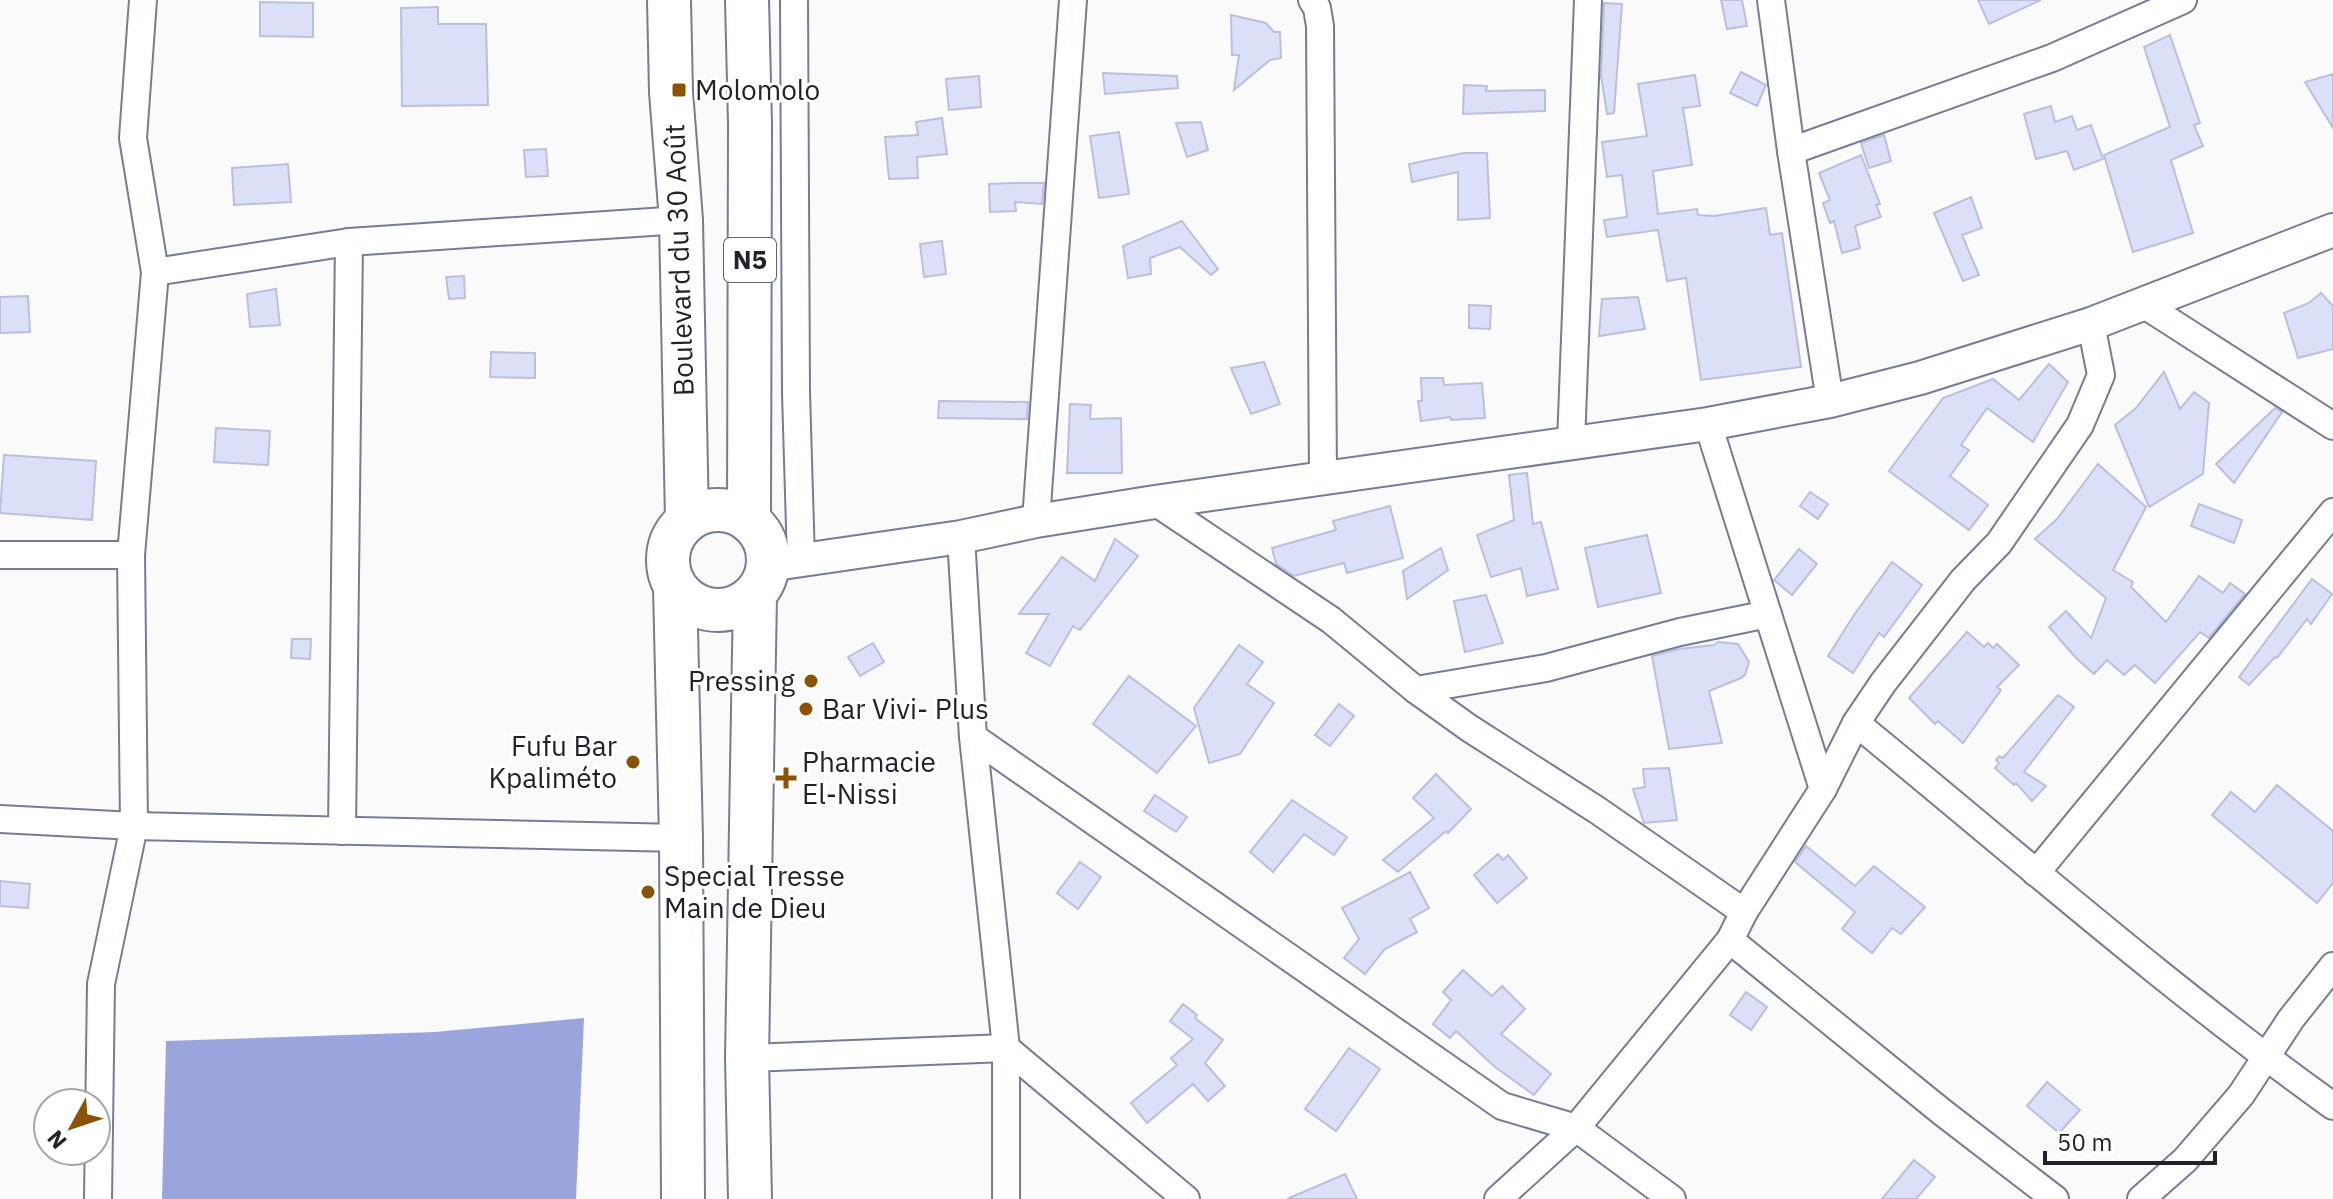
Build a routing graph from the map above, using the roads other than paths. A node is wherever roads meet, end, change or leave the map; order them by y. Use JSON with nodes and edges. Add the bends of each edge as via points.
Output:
{"nodes":[{"id":1,"x":143,"y":0,"type":"edge"},
{"id":2,"x":669,"y":0,"type":"edge"},
{"id":3,"x":747,"y":0,"type":"edge"},
{"id":4,"x":794,"y":0,"type":"edge"},
{"id":5,"x":1073,"y":0,"type":"edge"},
{"id":6,"x":1312,"y":0,"type":"edge"},
{"id":7,"x":1588,"y":0,"type":"edge"},
{"id":8,"x":1771,"y":0,"type":"edge"},
{"id":9,"x":2183,"y":0,"type":"edge"},
{"id":10,"x":2145,"y":8,"type":"edge"},
{"id":11,"x":1791,"y":151,"type":"junction"},
{"id":12,"x":681,"y":220,"type":"junction"},
{"id":13,"x":2333,"y":230,"type":"edge"},
{"id":14,"x":349,"y":242,"type":"junction"},
{"id":15,"x":155,"y":272,"type":"junction"},
{"id":16,"x":2143,"y":304,"type":"junction"},
{"id":17,"x":2091,"y":324,"type":"junction"},
{"id":18,"x":1830,"y":401,"type":"junction"},
{"id":19,"x":1708,"y":424,"type":"junction"},
{"id":20,"x":2333,"y":426,"type":"edge"},
{"id":21,"x":1571,"y":443,"type":"junction"},
{"id":22,"x":1323,"y":479,"type":"junction"},
{"id":23,"x":1155,"y":502,"type":"junction"},
{"id":24,"x":2333,"y":512,"type":"edge"},
{"id":25,"x":687,"y":520,"type":"junction"},
{"id":26,"x":749,"y":521,"type":"junction"},
{"id":27,"x":1036,"y":521,"type":"junction"},
{"id":28,"x":961,"y":537,"type":"junction"},
{"id":29,"x":0,"y":555,"type":"edge"},
{"id":30,"x":131,"y":555,"type":"junction"},
{"id":31,"x":775,"y":574,"type":"junction"},
{"id":32,"x":675,"y":588,"type":"junction"},
{"id":33,"x":1768,"y":614,"type":"junction"},
{"id":34,"x":1416,"y":690,"type":"junction"},
{"id":35,"x":1856,"y":723,"type":"junction"},
{"id":36,"x":973,"y":737,"type":"junction"},
{"id":37,"x":1823,"y":789,"type":"junction"},
{"id":38,"x":0,"y":819,"type":"edge"},
{"id":39,"x":134,"y":826,"type":"junction"},
{"id":40,"x":342,"y":831,"type":"junction"},
{"id":41,"x":681,"y":838,"type":"junction"},
{"id":42,"x":2036,"y":873,"type":"junction"},
{"id":43,"x":1744,"y":912,"type":"junction"},
{"id":44,"x":1730,"y":940,"type":"junction"},
{"id":45,"x":2333,"y":966,"type":"edge"},
{"id":46,"x":1006,"y":1048,"type":"junction"},
{"id":47,"x":747,"y":1058,"type":"junction"},
{"id":48,"x":2266,"y":1058,"type":"junction"},
{"id":49,"x":2333,"y":1106,"type":"edge"},
{"id":50,"x":1576,"y":1128,"type":"junction"},
{"id":51,"x":98,"y":1199,"type":"edge"},
{"id":52,"x":683,"y":1199,"type":"edge"},
{"id":53,"x":750,"y":1199,"type":"edge"},
{"id":54,"x":1006,"y":1199,"type":"edge"},
{"id":55,"x":1186,"y":1199,"type":"edge"},
{"id":56,"x":1498,"y":1199,"type":"edge"},
{"id":57,"x":1672,"y":1199,"type":"edge"},
{"id":58,"x":2055,"y":1199,"type":"edge"},
{"id":59,"x":2141,"y":1199,"type":"edge"}],
"edges":[{"from":1,"to":15,"type":"street","via":[[133,138]]},
{"from":2,"to":12,"type":"highway","name":"Boulevard du 30 Août","number":"N5"},
{"from":3,"to":26,"type":"highway","number":"N5"},
{"from":4,"to":31,"type":"street","via":[[796,393]]},
{"from":5,"to":27,"type":"street"},
{"from":6,"to":22,"type":"street","via":[[1320,26]]},
{"from":7,"to":21,"type":"street"},
{"from":8,"to":11,"type":"street"},
{"from":9,"to":10,"type":"street"},
{"from":10,"to":11,"type":"street","via":[[2063,54]]},
{"from":11,"to":18,"type":"street"},
{"from":12,"to":14,"type":"street"},
{"from":12,"to":25,"type":"highway","name":"Boulevard du 30 Août","number":"N5"},
{"from":13,"to":16,"type":"street"},
{"from":14,"to":15,"type":"street"},
{"from":14,"to":40,"type":"street"},
{"from":15,"to":30,"type":"street"},
{"from":16,"to":17,"type":"street"},
{"from":16,"to":20,"type":"street"},
{"from":17,"to":18,"type":"street"},
{"from":17,"to":35,"type":"street","via":[[2101,375],[2080,425],[1999,543],[1963,580]]},
{"from":18,"to":19,"type":"street"},
{"from":19,"to":21,"type":"street"},
{"from":19,"to":33,"type":"street"},
{"from":21,"to":22,"type":"street"},
{"from":22,"to":23,"type":"street"},
{"from":23,"to":27,"type":"street"},
{"from":23,"to":34,"type":"street","via":[[1331,620]]},
{"from":24,"to":42,"type":"street"},
{"from":25,"to":26,"type":"highway","via":[[717,510]]},
{"from":25,"to":32,"type":"highway","via":[[677,530],[667,559]]},
{"from":26,"to":31,"type":"highway","number":"N5","via":[[760,533]]},
{"from":27,"to":28,"type":"street"},
{"from":28,"to":31,"type":"street"},
{"from":28,"to":36,"type":"street"},
{"from":29,"to":30,"type":"street"},
{"from":30,"to":39,"type":"street"},
{"from":31,"to":32,"type":"highway","via":[[743,604],[729,609],[699,607]]},
{"from":31,"to":47,"type":"highway","number":"N5"},
{"from":32,"to":41,"type":"highway"},
{"from":33,"to":34,"type":"street","via":[[1546,668]]},
{"from":33,"to":37,"type":"street"},
{"from":34,"to":43,"type":"street"},
{"from":35,"to":37,"type":"street"},
{"from":35,"to":42,"type":"street"},
{"from":36,"to":46,"type":"street"},
{"from":36,"to":50,"type":"street","via":[[1502,1106]]},
{"from":37,"to":43,"type":"street"},
{"from":38,"to":39,"type":"street"},
{"from":39,"to":40,"type":"street"},
{"from":39,"to":51,"type":"street","via":[[101,984]]},
{"from":40,"to":41,"type":"street"},
{"from":41,"to":52,"type":"highway"},
{"from":42,"to":48,"type":"street"},
{"from":43,"to":44,"type":"street"},
{"from":44,"to":50,"type":"street"},
{"from":44,"to":58,"type":"street"},
{"from":45,"to":48,"type":"street"},
{"from":46,"to":47,"type":"street"},
{"from":46,"to":54,"type":"street"},
{"from":46,"to":55,"type":"street"},
{"from":47,"to":53,"type":"highway","number":"N5"},
{"from":48,"to":49,"type":"street"},
{"from":48,"to":59,"type":"street","via":[[2185,1160]]},
{"from":50,"to":56,"type":"street"},
{"from":50,"to":57,"type":"street"}]}
